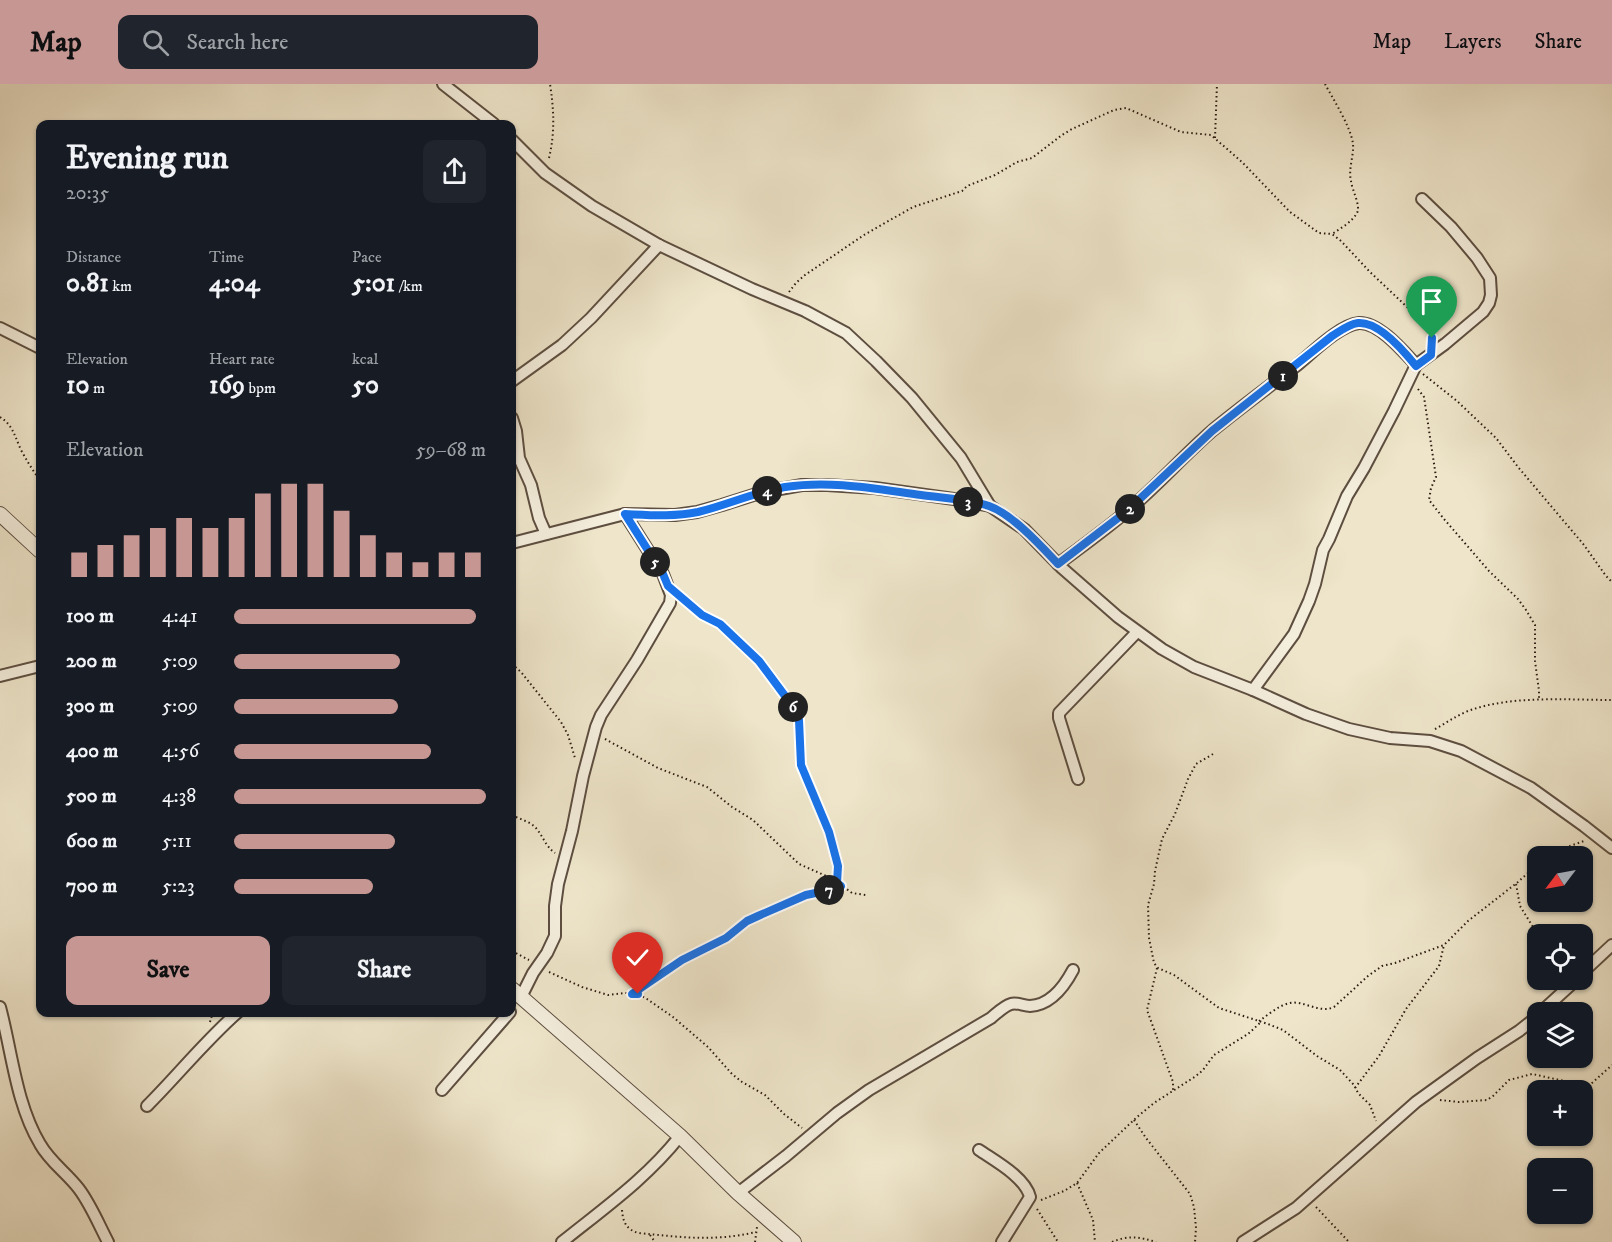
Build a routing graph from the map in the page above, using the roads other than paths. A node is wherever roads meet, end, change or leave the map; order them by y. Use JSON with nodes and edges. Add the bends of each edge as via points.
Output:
{"nodes":[{"id":1,"x":443,"y":84,"type":"edge"},
{"id":2,"x":489,"y":120,"type":"edge"},
{"id":3,"x":516,"y":144,"type":"edge"},
{"id":4,"x":1422,"y":199,"type":"dead end"},
{"id":5,"x":659,"y":245,"type":"junction"},
{"id":6,"x":0,"y":328,"type":"edge"},
{"id":7,"x":36,"y":346,"type":"edge"},
{"id":8,"x":1413,"y":370,"type":"junction"},
{"id":9,"x":516,"y":378,"type":"edge"},
{"id":10,"x":516,"y":431,"type":"edge"},
{"id":11,"x":990,"y":506,"type":"junction"},
{"id":12,"x":0,"y":514,"type":"edge"},
{"id":13,"x":625,"y":514,"type":"junction"},
{"id":14,"x":546,"y":534,"type":"junction"},
{"id":15,"x":516,"y":542,"type":"edge"},
{"id":16,"x":36,"y":547,"type":"edge"},
{"id":17,"x":1058,"y":564,"type":"junction"},
{"id":18,"x":1137,"y":632,"type":"junction"},
{"id":19,"x":36,"y":667,"type":"edge"},
{"id":20,"x":0,"y":676,"type":"edge"},
{"id":21,"x":1253,"y":690,"type":"junction"},
{"id":22,"x":1078,"y":779,"type":"dead end"},
{"id":23,"x":1612,"y":848,"type":"edge"},
{"id":24,"x":1612,"y":945,"type":"edge"},
{"id":25,"x":1593,"y":963,"type":"edge"},
{"id":26,"x":1072,"y":970,"type":"dead end"},
{"id":27,"x":1565,"y":990,"type":"edge"},
{"id":28,"x":518,"y":995,"type":"edge"},
{"id":29,"x":1552,"y":1002,"type":"edge"},
{"id":30,"x":0,"y":1007,"type":"edge"},
{"id":31,"x":233,"y":1017,"type":"edge"},
{"id":32,"x":507,"y":1017,"type":"edge"},
{"id":33,"x":1527,"y":1025,"type":"edge"},
{"id":34,"x":442,"y":1090,"type":"dead end"},
{"id":35,"x":147,"y":1106,"type":"dead end"},
{"id":36,"x":680,"y":1136,"type":"junction"},
{"id":37,"x":979,"y":1150,"type":"dead end"},
{"id":38,"x":738,"y":1193,"type":"junction"},
{"id":39,"x":108,"y":1242,"type":"edge"},
{"id":40,"x":562,"y":1242,"type":"edge"},
{"id":41,"x":794,"y":1242,"type":"edge"},
{"id":42,"x":1002,"y":1242,"type":"edge"},
{"id":43,"x":1243,"y":1242,"type":"edge"}],
"edges":[{"from":1,"to":2,"type":"street"},
{"from":3,"to":5,"type":"street","via":[[545,173]]},
{"from":4,"to":8,"type":"street","via":[[1477,258],[1490,278],[1491,296],[1483,312]]},
{"from":5,"to":9,"type":"street","via":[[562,345]]},
{"from":5,"to":11,"type":"street","via":[[846,333],[912,398],[961,458]]},
{"from":6,"to":7,"type":"street"},
{"from":8,"to":17,"type":"street","via":[[1403,350],[1380,331],[1367,324],[1352,325],[1332,336],[1212,431],[1127,511]]},
{"from":8,"to":21,"type":"street","via":[[1347,496],[1323,550],[1315,584],[1294,634]]},
{"from":10,"to":14,"type":"street","via":[[519,458]]},
{"from":11,"to":13,"type":"street","via":[[875,488],[802,485],[697,512]]},
{"from":11,"to":17,"type":"street","via":[[1024,529]]},
{"from":12,"to":16,"type":"street"},
{"from":13,"to":14,"type":"street"},
{"from":13,"to":28,"type":"street","via":[[663,574],[671,595],[667,610],[602,715],[595,733],[555,906],[555,936],[548,953]]},
{"from":14,"to":15,"type":"street"},
{"from":17,"to":18,"type":"street"},
{"from":18,"to":21,"type":"street","via":[[1194,667]]},
{"from":18,"to":22,"type":"street","via":[[1059,713]]},
{"from":19,"to":20,"type":"street"},
{"from":21,"to":23,"type":"street","via":[[1349,729],[1431,741],[1461,751],[1531,788]]},
{"from":24,"to":25,"type":"street"},
{"from":26,"to":38,"type":"street","via":[[1066,985],[1044,1003],[1010,1004],[869,1090]]},
{"from":27,"to":29,"type":"street"},
{"from":28,"to":36,"type":"street"},
{"from":30,"to":39,"type":"street","via":[[30,1124],[54,1164],[81,1191]]},
{"from":31,"to":35,"type":"street"},
{"from":32,"to":34,"type":"street"},
{"from":33,"to":43,"type":"street","via":[[1422,1098],[1296,1208]]},
{"from":36,"to":38,"type":"street"},
{"from":36,"to":40,"type":"street","via":[[628,1190]]},
{"from":37,"to":42,"type":"street","via":[[1028,1189],[1030,1197]]},
{"from":38,"to":41,"type":"street"}]}
